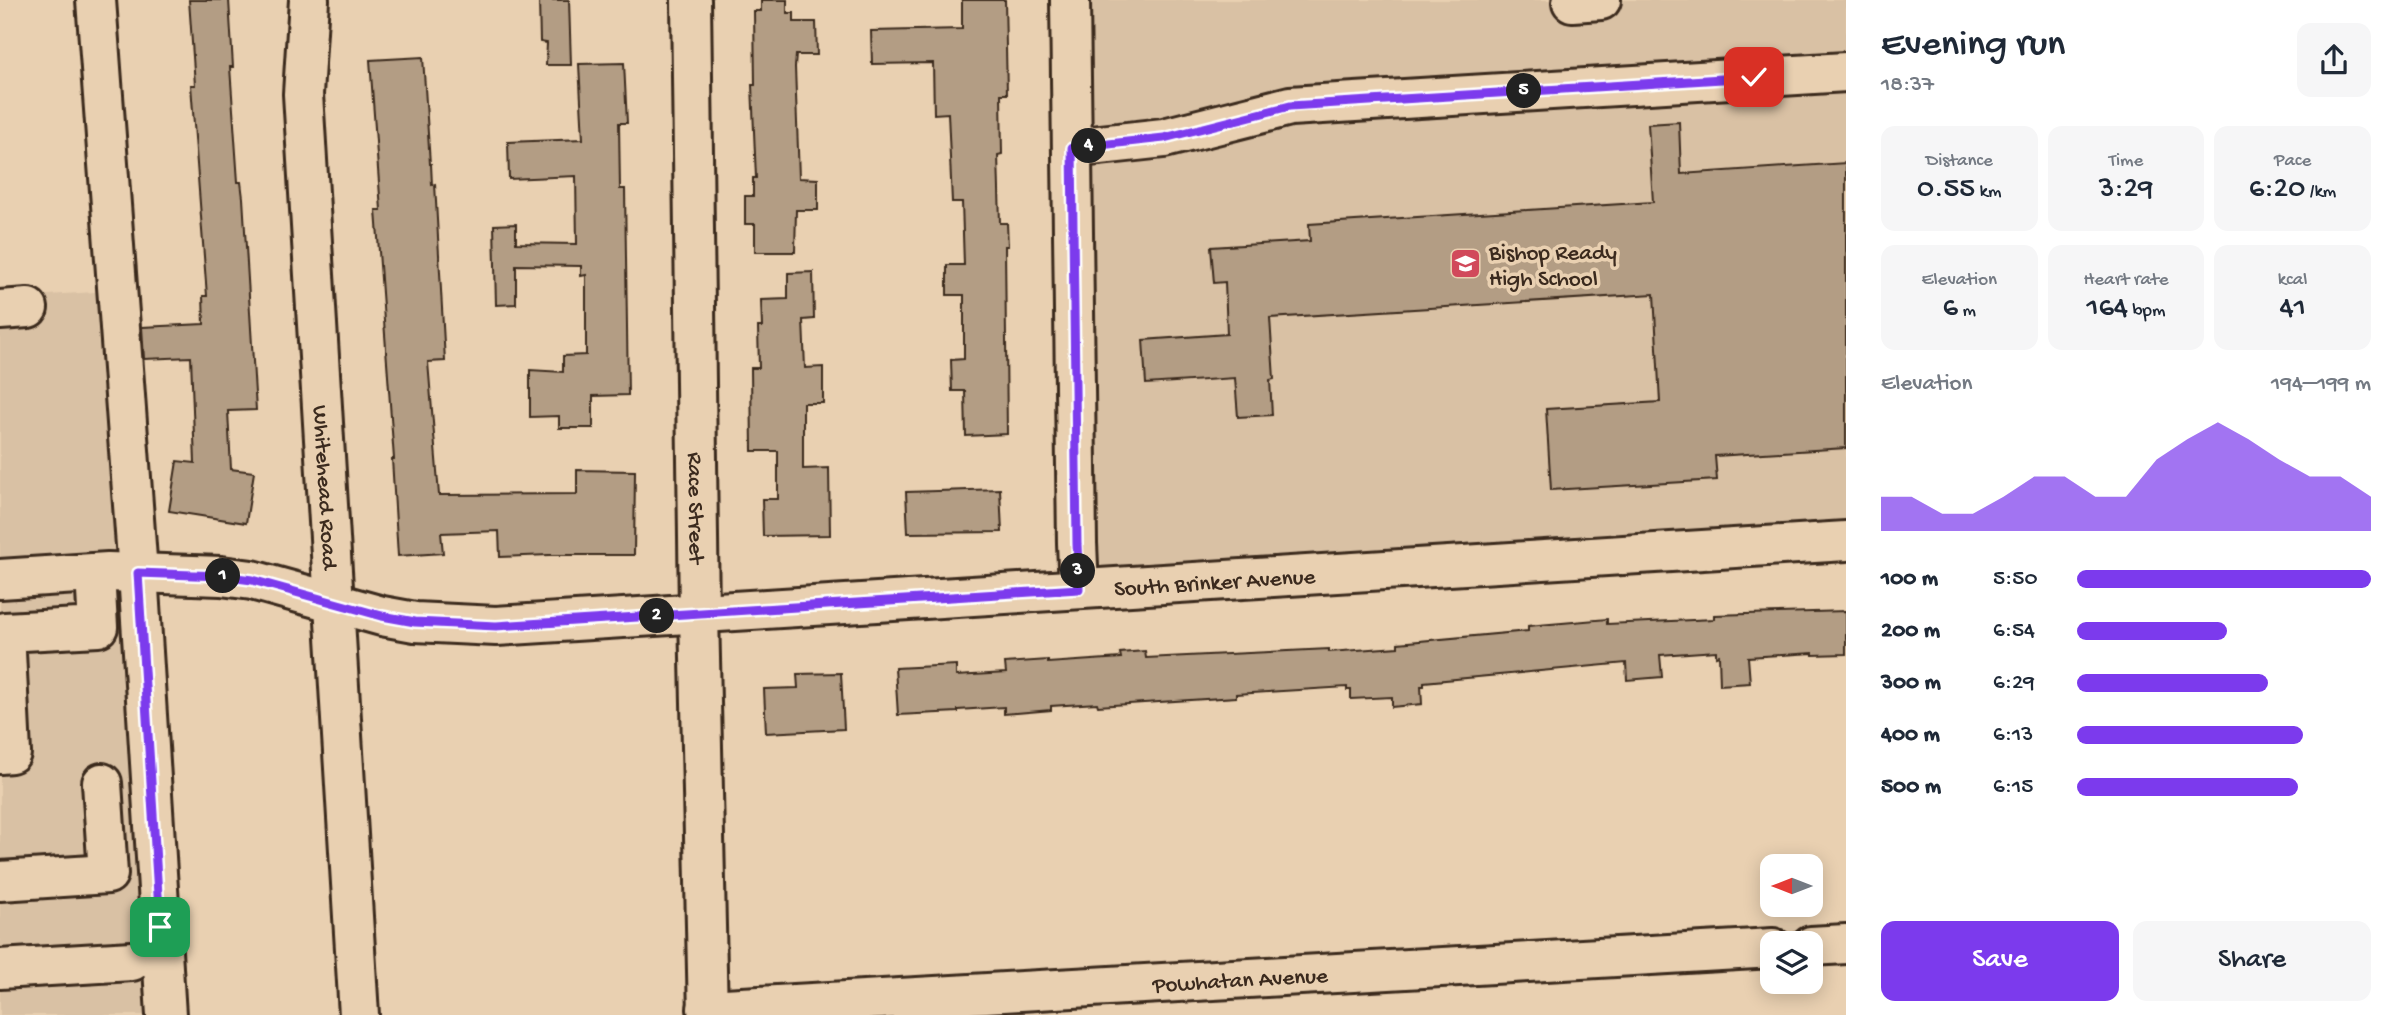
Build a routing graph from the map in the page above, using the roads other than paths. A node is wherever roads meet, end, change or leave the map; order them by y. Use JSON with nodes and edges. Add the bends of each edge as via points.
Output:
{"nodes":[{"id":1,"x":96,"y":0,"type":"edge"},
{"id":2,"x":309,"y":0,"type":"edge"},
{"id":3,"x":691,"y":0,"type":"edge"},
{"id":4,"x":1070,"y":0,"type":"edge"},
{"id":5,"x":1846,"y":72,"type":"edge"},
{"id":6,"x":1072,"y":148,"type":"junction"},
{"id":7,"x":1846,"y":541,"type":"edge"},
{"id":8,"x":95,"y":573,"type":"junction"},
{"id":9,"x":138,"y":573,"type":"junction"},
{"id":10,"x":0,"y":579,"type":"edge"},
{"id":11,"x":1079,"y":589,"type":"junction"},
{"id":12,"x":334,"y":602,"type":"junction"},
{"id":13,"x":699,"y":613,"type":"junction"},
{"id":14,"x":0,"y":754,"type":"edge"},
{"id":15,"x":102,"y":783,"type":"dead end"},
{"id":16,"x":0,"y":881,"type":"edge"},
{"id":17,"x":1846,"y":944,"type":"edge"},
{"id":18,"x":1823,"y":945,"type":"edge"},
{"id":19,"x":1760,"y":949,"type":"edge"},
{"id":20,"x":132,"y":961,"type":"dead end"},
{"id":21,"x":0,"y":969,"type":"edge"},
{"id":22,"x":708,"y":1012,"type":"edge"},
{"id":23,"x":166,"y":1015,"type":"edge"},
{"id":24,"x":359,"y":1015,"type":"edge"}],
"edges":[{"from":1,"to":9,"type":"street"},
{"from":2,"to":12,"type":"street","name":"Whitehead Road","via":[[303,94]]},
{"from":3,"to":13,"type":"street","name":"Race Street"},
{"from":4,"to":6,"type":"street"},
{"from":5,"to":6,"type":"street","via":[[1290,106],[1164,138]]},
{"from":6,"to":11,"type":"street"},
{"from":7,"to":11,"type":"street","name":"South Brinker Avenue"},
{"from":8,"to":9,"type":"street","name":"South Brinker Avenue"},
{"from":8,"to":10,"type":"street","name":"South Brinker Avenue"},
{"from":8,"to":14,"type":"street","via":[[97,627],[5,632],[11,753]]},
{"from":9,"to":12,"type":"street","name":"South Brinker Avenue","via":[[252,580]]},
{"from":9,"to":23,"type":"street"},
{"from":11,"to":13,"type":"street","name":"South Brinker Avenue"},
{"from":12,"to":13,"type":"street","name":"South Brinker Avenue","via":[[415,622],[496,626]]},
{"from":12,"to":24,"type":"street","name":"Whitehead Road"},
{"from":13,"to":22,"type":"street","name":"Race Street"},
{"from":15,"to":16,"type":"street","via":[[108,874]]},
{"from":17,"to":18,"type":"street"},
{"from":19,"to":22,"type":"street","name":"Powhatan Avenue"},
{"from":20,"to":21,"type":"street"}]}
